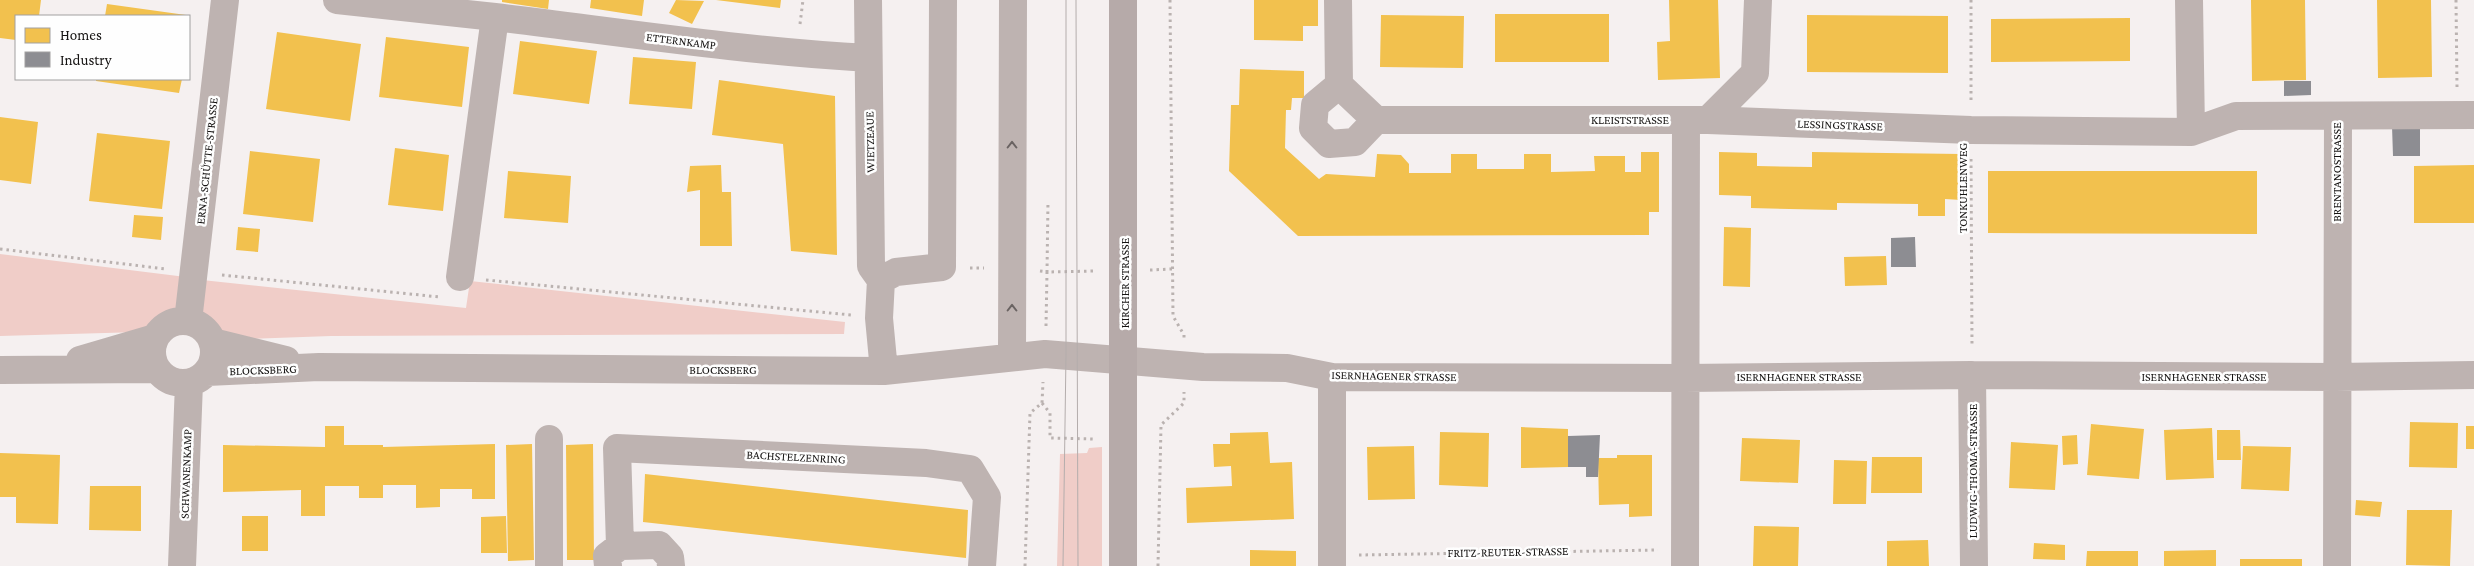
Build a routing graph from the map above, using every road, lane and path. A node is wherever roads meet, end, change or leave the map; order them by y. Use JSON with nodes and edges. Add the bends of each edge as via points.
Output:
{"nodes":[{"id":1,"x":225,"y":0,"type":"edge"},
{"id":2,"x":337,"y":0,"type":"edge"},
{"id":3,"x":868,"y":0,"type":"edge"},
{"id":4,"x":943,"y":0,"type":"edge"},
{"id":5,"x":1013,"y":0,"type":"edge"},
{"id":6,"x":1123,"y":0,"type":"edge"},
{"id":7,"x":1170,"y":0,"type":"edge"},
{"id":8,"x":1338,"y":0,"type":"edge"},
{"id":9,"x":1758,"y":0,"type":"edge"},
{"id":10,"x":1971,"y":0,"type":"edge"},
{"id":11,"x":2189,"y":0,"type":"edge"},
{"id":12,"x":2456,"y":0,"type":"edge"},
{"id":13,"x":495,"y":17,"type":"junction"},
{"id":14,"x":868,"y":58,"type":"junction"},
{"id":15,"x":1338,"y":85,"type":"junction"},
{"id":16,"x":2466,"y":115,"type":"edge"},
{"id":17,"x":2338,"y":116,"type":"junction"},
{"id":18,"x":1376,"y":120,"type":"junction"},
{"id":19,"x":1697,"y":120,"type":"junction"},
{"id":20,"x":1971,"y":130,"type":"junction"},
{"id":21,"x":2191,"y":132,"type":"junction"},
{"id":22,"x":1048,"y":202,"type":"dead end"},
{"id":23,"x":0,"y":249,"type":"edge"},
{"id":24,"x":1172,"y":269,"type":"junction"},
{"id":25,"x":1125,"y":270,"type":"junction"},
{"id":26,"x":194,"y":272,"type":"junction"},
{"id":27,"x":1047,"y":272,"type":"junction"},
{"id":28,"x":460,"y":277,"type":"junction"},
{"id":29,"x":881,"y":280,"type":"junction"},
{"id":30,"x":879,"y":318,"type":"junction"},
{"id":31,"x":188,"y":321,"type":"junction"},
{"id":32,"x":155,"y":338,"type":"junction"},
{"id":33,"x":213,"y":342,"type":"junction"},
{"id":34,"x":1045,"y":354,"type":"junction"},
{"id":35,"x":1012,"y":356,"type":"junction"},
{"id":36,"x":1125,"y":360,"type":"junction"},
{"id":37,"x":1184,"y":366,"type":"junction"},
{"id":38,"x":319,"y":367,"type":"junction"},
{"id":39,"x":52,"y":369,"type":"junction"},
{"id":40,"x":157,"y":369,"type":"junction"},
{"id":41,"x":0,"y":370,"type":"edge"},
{"id":42,"x":884,"y":372,"type":"junction"},
{"id":43,"x":1972,"y":375,"type":"junction"},
{"id":44,"x":2474,"y":375,"type":"edge"},
{"id":45,"x":198,"y":377,"type":"junction"},
{"id":46,"x":1332,"y":377,"type":"junction"},
{"id":47,"x":1685,"y":378,"type":"junction"},
{"id":48,"x":2336,"y":378,"type":"junction"},
{"id":49,"x":1042,"y":403,"type":"junction"},
{"id":50,"x":549,"y":439,"type":"dead end"},
{"id":51,"x":1124,"y":440,"type":"junction"},
{"id":52,"x":1160,"y":442,"type":"junction"},
{"id":53,"x":614,"y":556,"type":"edge"},
{"id":54,"x":1685,"y":558,"type":"edge"},
{"id":55,"x":1331,"y":560,"type":"edge"},
{"id":56,"x":182,"y":566,"type":"edge"},
{"id":57,"x":549,"y":566,"type":"edge"},
{"id":58,"x":671,"y":566,"type":"edge"},
{"id":59,"x":982,"y":566,"type":"edge"},
{"id":60,"x":1025,"y":566,"type":"edge"},
{"id":61,"x":1123,"y":566,"type":"edge"},
{"id":62,"x":1158,"y":566,"type":"edge"},
{"id":63,"x":1974,"y":566,"type":"edge"},
{"id":64,"x":2337,"y":566,"type":"edge"}],
"edges":[{"from":1,"to":26,"type":"street","name":"ERNA-SCHÜTTE-STRASSE"},
{"from":2,"to":13,"type":"street","name":"ETTERNKAMP"},
{"from":3,"to":14,"type":"street","name":"WIETZEAUE"},
{"from":4,"to":29,"type":"street","via":[[942,267],[896,272]]},
{"from":35,"to":5,"type":"street","one_way":true},
{"from":6,"to":25,"type":"main road","name":"KIRCHER STRASSE"},
{"from":7,"to":24,"type":"path"},
{"from":8,"to":15,"type":"street"},
{"from":9,"to":19,"type":"street","via":[[1756,73]]},
{"from":10,"to":20,"type":"path","name":"TONKUHLENWEG"},
{"from":11,"to":21,"type":"street"},
{"from":12,"to":16,"type":"path"},
{"from":13,"to":14,"type":"street","name":"ETTERNKAMP","via":[[715,45]]},
{"from":13,"to":28,"type":"street"},
{"from":14,"to":29,"type":"street","name":"WIETZEAUE","via":[[871,266]]},
{"from":15,"to":18,"type":"street"},
{"from":15,"to":18,"type":"street","via":[[1315,105],[1313,128],[1329,144],[1355,142]]},
{"from":16,"to":17,"type":"street"},
{"from":17,"to":21,"type":"street","name":"BRENTANOSTRASSE","via":[[2236,116]]},
{"from":17,"to":48,"type":"street","name":"BRENTANOSTRASSE"},
{"from":18,"to":19,"type":"street","name":"KLEISTSTRASSE"},
{"from":19,"to":20,"type":"street","name":"LESSINGSTRASSE"},
{"from":19,"to":47,"type":"street","name":"KLEISTSTRASSE"},
{"from":20,"to":21,"type":"street","name":"BRENTANOSTRASSE"},
{"from":20,"to":43,"type":"path","name":"TONKUHLENWEG"},
{"from":22,"to":27,"type":"path"},
{"from":23,"to":26,"type":"path"},
{"from":24,"to":25,"type":"path"},
{"from":24,"to":37,"type":"path","via":[[1173,316],[1184,335]]},
{"from":25,"to":27,"type":"path"},
{"from":25,"to":36,"type":"main road","name":"KIRCHER STRASSE"},
{"from":26,"to":28,"type":"path","via":[[458,298]]},
{"from":26,"to":31,"type":"street","name":"ERNA-SCHÜTTE-STRASSE"},
{"from":27,"to":34,"type":"path"},
{"from":28,"to":30,"type":"path"},
{"from":29,"to":30,"type":"street"},
{"from":30,"to":42,"type":"street"},
{"from":31,"to":32,"type":"street","via":[[167,325]]},
{"from":31,"to":33,"type":"street","via":[[199,326]]},
{"from":32,"to":39,"type":"street"},
{"from":32,"to":40,"type":"street","via":[[152,360]]},
{"from":33,"to":38,"type":"street","name":"BLOCKSBERG"},
{"from":33,"to":45,"type":"street","name":"BLOCKSBERG","via":[[214,353]]},
{"from":34,"to":35,"type":"street","name":"BLOCKSBERG"},
{"from":34,"to":36,"type":"street","name":"BLOCKSBERG"},
{"from":34,"to":49,"type":"path"},
{"from":35,"to":42,"type":"street","name":"BLOCKSBERG"},
{"from":36,"to":37,"type":"street","name":"ISERNHAGENER STRASSE"},
{"from":36,"to":51,"type":"main road","name":"KIRCHER STRASSE"},
{"from":37,"to":46,"type":"street","name":"ISERNHAGENER STRASSE","via":[[1288,368]]},
{"from":37,"to":52,"type":"path","via":[[1184,403],[1161,425]]},
{"from":38,"to":42,"type":"street","name":"BLOCKSBERG"},
{"from":38,"to":45,"type":"street","name":"BLOCKSBERG"},
{"from":39,"to":40,"type":"street"},
{"from":39,"to":41,"type":"street"},
{"from":40,"to":45,"type":"street","name":"BLOCKSBERG","via":[[178,383]]},
{"from":43,"to":47,"type":"street","name":"ISERNHAGENER STRASSE"},
{"from":43,"to":48,"type":"street","name":"ISERNHAGENER STRASSE"},
{"from":43,"to":63,"type":"street","name":"LUDWIG-THOMA-STRASSE"},
{"from":44,"to":48,"type":"street","name":"ISERNHAGENER STRASSE"},
{"from":45,"to":56,"type":"street","name":"SCHWANENKAMP"},
{"from":46,"to":47,"type":"street","name":"ISERNHAGENER STRASSE"},
{"from":46,"to":55,"type":"street"},
{"from":47,"to":54,"type":"street"},
{"from":48,"to":64,"type":"street"},
{"from":49,"to":51,"type":"path","via":[[1050,413],[1050,438]]},
{"from":49,"to":60,"type":"path","via":[[1030,413]]},
{"from":50,"to":57,"type":"street"},
{"from":51,"to":52,"type":"path"},
{"from":51,"to":61,"type":"main road","name":"KIRCHER STRASSE"},
{"from":52,"to":62,"type":"path"},
{"from":53,"to":58,"type":"street","name":"BACHSTELZENRING","via":[[659,545],[670,557]]},
{"from":53,"to":59,"type":"street","name":"BACHSTELZENRING","via":[[617,448],[926,463],[970,469],[988,497]]},
{"from":54,"to":55,"type":"path","name":"FRITZ-REUTER-STRASSE"}]}
